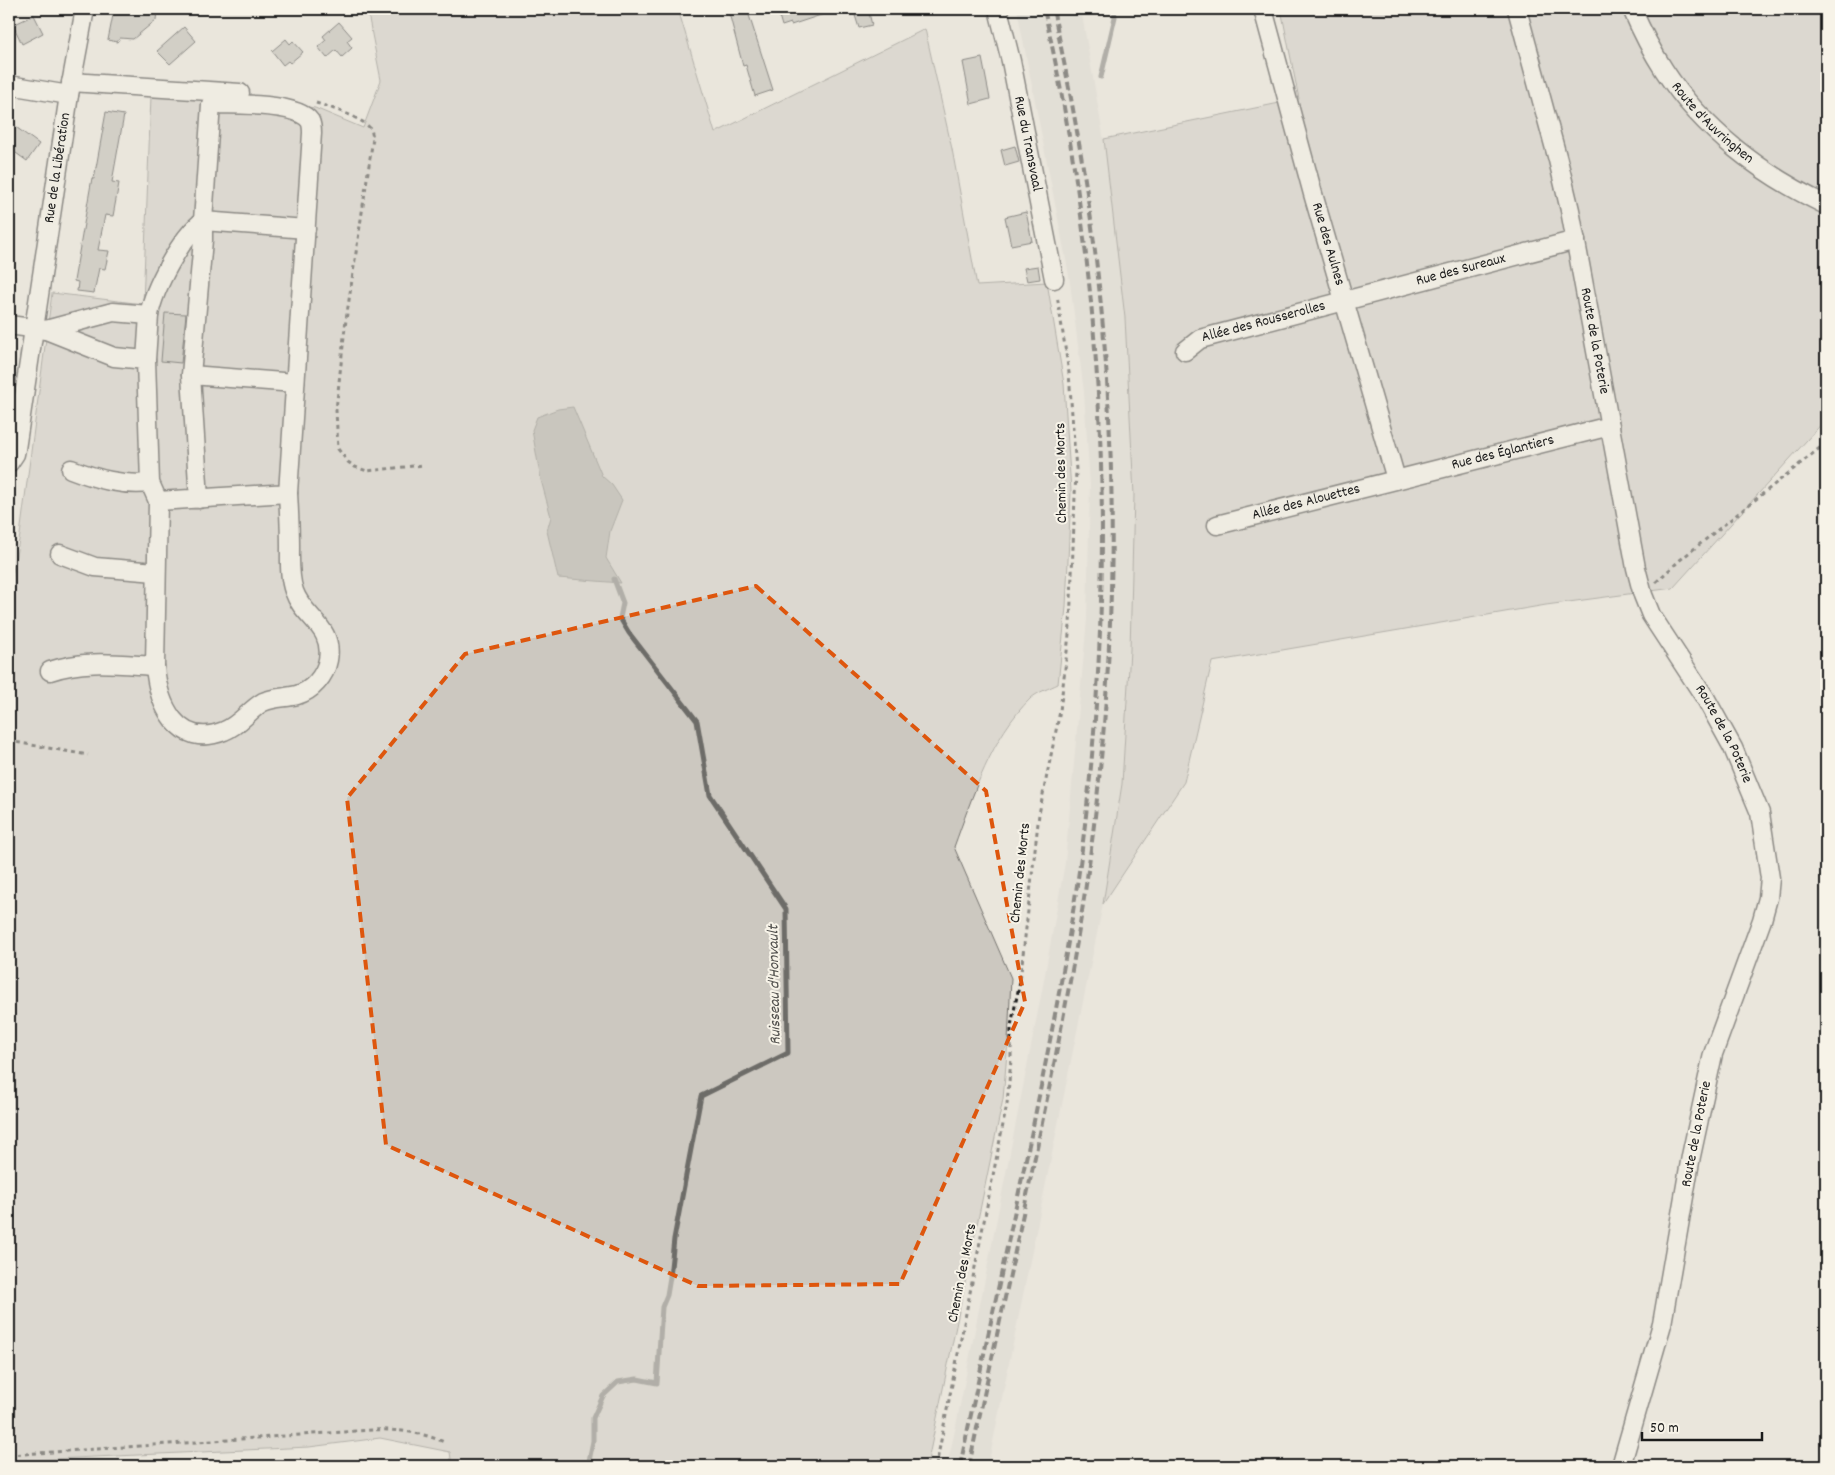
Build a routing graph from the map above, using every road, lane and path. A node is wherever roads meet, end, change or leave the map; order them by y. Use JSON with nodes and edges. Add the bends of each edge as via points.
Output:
{"nodes":[{"id":1,"x":85,"y":9,"type":"edge"},
{"id":2,"x":998,"y":9,"type":"edge"},
{"id":3,"x":1263,"y":9,"type":"edge"},
{"id":4,"x":1517,"y":9,"type":"edge"},
{"id":5,"x":1632,"y":9,"type":"edge"},
{"id":6,"x":9,"y":85,"type":"edge"},
{"id":7,"x":70,"y":88,"type":"junction"},
{"id":8,"x":301,"y":101,"type":"joint"},
{"id":9,"x":1826,"y":205,"type":"edge"},
{"id":10,"x":203,"y":221,"type":"junction"},
{"id":11,"x":306,"y":229,"type":"junction"},
{"id":12,"x":1576,"y":240,"type":"junction"},
{"id":13,"x":1054,"y":279,"type":"joint"},
{"id":14,"x":1346,"y":301,"type":"junction"},
{"id":15,"x":149,"y":314,"type":"junction"},
{"id":16,"x":9,"y":326,"type":"edge"},
{"id":17,"x":40,"y":329,"type":"junction"},
{"id":18,"x":1185,"y":351,"type":"dead end"},
{"id":19,"x":146,"y":360,"type":"junction"},
{"id":20,"x":191,"y":375,"type":"junction"},
{"id":21,"x":295,"y":383,"type":"junction"},
{"id":22,"x":1610,"y":426,"type":"junction"},
{"id":23,"x":1826,"y":443,"type":"edge"},
{"id":24,"x":9,"y":463,"type":"edge"},
{"id":25,"x":423,"y":465,"type":"dead end"},
{"id":26,"x":71,"y":469,"type":"dead end"},
{"id":27,"x":1396,"y":479,"type":"junction"},
{"id":28,"x":150,"y":483,"type":"junction"},
{"id":29,"x":288,"y":493,"type":"junction"},
{"id":30,"x":199,"y":499,"type":"junction"},
{"id":31,"x":158,"y":501,"type":"junction"},
{"id":32,"x":1218,"y":525,"type":"dead end"},
{"id":33,"x":60,"y":554,"type":"dead end"},
{"id":34,"x":156,"y":572,"type":"junction"},
{"id":35,"x":1643,"y":595,"type":"junction"},
{"id":36,"x":155,"y":666,"type":"junction"},
{"id":37,"x":50,"y":671,"type":"dead end"},
{"id":38,"x":9,"y":741,"type":"edge"},
{"id":39,"x":88,"y":755,"type":"dead end"},
{"id":40,"x":444,"y":1442,"type":"dead end"},
{"id":41,"x":9,"y":1455,"type":"edge"},
{"id":42,"x":936,"y":1466,"type":"edge"},
{"id":43,"x":1621,"y":1466,"type":"edge"}],
"edges":[{"from":1,"to":7,"type":"street","name":"Rue de la Libération"},
{"from":2,"to":13,"type":"street","name":"Rue du Transvaal"},
{"from":3,"to":14,"type":"street","name":"Rue des Aulnes"},
{"from":4,"to":12,"type":"street","name":"Route de la Poterie"},
{"from":5,"to":9,"type":"street","name":"Route d'Auvringhen","via":[[1666,74],[1705,121],[1763,170]]},
{"from":6,"to":7,"type":"street"},
{"from":7,"to":8,"type":"street","via":[[239,93]]},
{"from":7,"to":17,"type":"street","name":"Rue de la Libération"},
{"from":8,"to":25,"type":"path","via":[[360,120],[370,128],[373,138],[345,327],[336,410],[338,449],[355,468],[367,471]]},
{"from":10,"to":11,"type":"street"},
{"from":10,"to":11,"type":"street","via":[[211,104],[257,104],[300,114],[312,126]]},
{"from":10,"to":15,"type":"street","via":[[175,253]]},
{"from":10,"to":20,"type":"street"},
{"from":11,"to":21,"type":"street"},
{"from":12,"to":14,"type":"street","name":"Rue des Sureaux"},
{"from":12,"to":22,"type":"street","name":"Route de la Poterie"},
{"from":13,"to":42,"type":"path","name":"Chemin des Morts","via":[[1067,354],[1076,470],[1069,642],[1060,711],[1039,814],[1020,981],[1011,1026],[1012,1060],[1007,1104]]},
{"from":14,"to":18,"type":"street","name":"Allée des Rousserolles","via":[[1200,339]]},
{"from":14,"to":27,"type":"street","name":"Rue des Aulnes"},
{"from":15,"to":17,"type":"street","via":[[108,313]]},
{"from":15,"to":19,"type":"street"},
{"from":16,"to":17,"type":"street"},
{"from":17,"to":19,"type":"street","via":[[114,356]]},
{"from":17,"to":24,"type":"street","name":"Rue de la Libération","via":[[16,449]]},
{"from":19,"to":28,"type":"street"},
{"from":20,"to":21,"type":"street"},
{"from":20,"to":30,"type":"street"},
{"from":21,"to":29,"type":"street"},
{"from":22,"to":27,"type":"street","name":"Rue des Églantiers"},
{"from":22,"to":35,"type":"street","name":"Route de la Poterie"},
{"from":23,"to":35,"type":"path","via":[[1680,560]]},
{"from":26,"to":28,"type":"street","via":[[109,481]]},
{"from":27,"to":32,"type":"street","name":"Allée des Alouettes"},
{"from":28,"to":31,"type":"street"},
{"from":29,"to":30,"type":"street"},
{"from":29,"to":36,"type":"street","via":[[291,583],[296,597],[324,631],[328,660],[321,677],[304,693],[262,702],[224,731],[197,734],[180,727],[168,715]]},
{"from":30,"to":31,"type":"street"},
{"from":31,"to":34,"type":"street"},
{"from":33,"to":34,"type":"street","via":[[95,567]]},
{"from":34,"to":36,"type":"street"},
{"from":35,"to":43,"type":"street","name":"Route de la Poterie","via":[[1651,615],[1706,699],[1733,748],[1760,813],[1770,878],[1762,920],[1713,1054],[1691,1156],[1662,1324]]},
{"from":36,"to":37,"type":"street","via":[[87,663]]},
{"from":38,"to":39,"type":"path"},
{"from":40,"to":41,"type":"path","via":[[424,1434],[389,1429]]}]}
